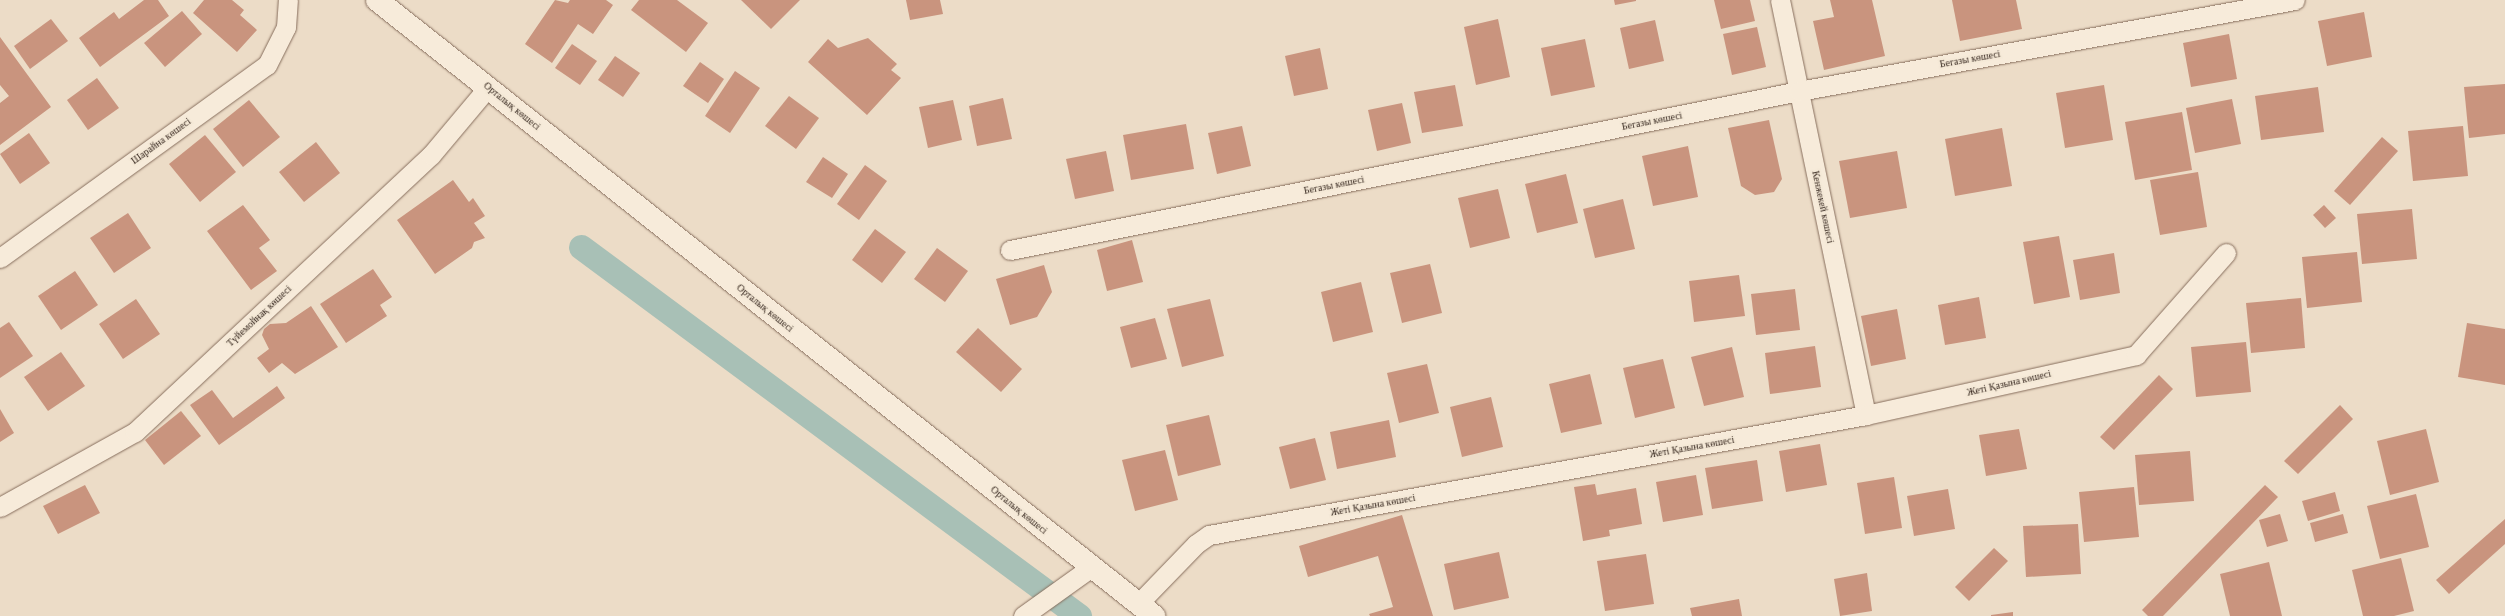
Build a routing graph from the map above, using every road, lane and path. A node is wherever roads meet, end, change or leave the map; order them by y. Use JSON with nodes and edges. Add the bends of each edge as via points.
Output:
{"nodes":[{"id":1,"x":288,"y":0,"type":"edge"},
{"id":2,"x":377,"y":0,"type":"edge"},
{"id":3,"x":1780,"y":0,"type":"edge"},
{"id":4,"x":2295,"y":0,"type":"edge"},
{"id":5,"x":488,"y":87,"type":"junction"},
{"id":6,"x":1799,"y":91,"type":"junction"},
{"id":7,"x":1010,"y":250,"type":"dead end"},
{"id":8,"x":2226,"y":253,"type":"dead end"},
{"id":9,"x":0,"y":258,"type":"edge"},
{"id":10,"x":1866,"y":415,"type":"junction"},
{"id":11,"x":0,"y":507,"type":"edge"},
{"id":12,"x":1090,"y":568,"type":"junction"},
{"id":13,"x":1146,"y":610,"type":"edge"},
{"id":14,"x":1022,"y":616,"type":"edge"}],
"edges":[{"from":1,"to":9,"type":"street","name":"Шарайна көшесі","via":[[286,27],[267,64]]},
{"from":2,"to":5,"type":"main road","name":"Орталық көшесі"},
{"from":3,"to":6,"type":"street","name":"Кенжекей көшесі"},
{"from":4,"to":6,"type":"street","name":"Бегазы көшесі"},
{"from":5,"to":11,"type":"street","name":"Түйемойнақ көшесі","via":[[431,155],[135,432]]},
{"from":5,"to":12,"type":"main road","name":"Орталық көшесі"},
{"from":6,"to":7,"type":"street","name":"Бегазы көшесі"},
{"from":6,"to":10,"type":"street","name":"Кенжекей көшесі"},
{"from":8,"to":10,"type":"street","name":"Жеті Қазына көшесі","via":[[2136,355]]},
{"from":10,"to":13,"type":"street","name":"Жеті Қазына көшесі","via":[[1209,535],[1196,544]]},
{"from":12,"to":13,"type":"main road","name":"Орталық көшесі"},
{"from":12,"to":14,"type":"street"}]}
